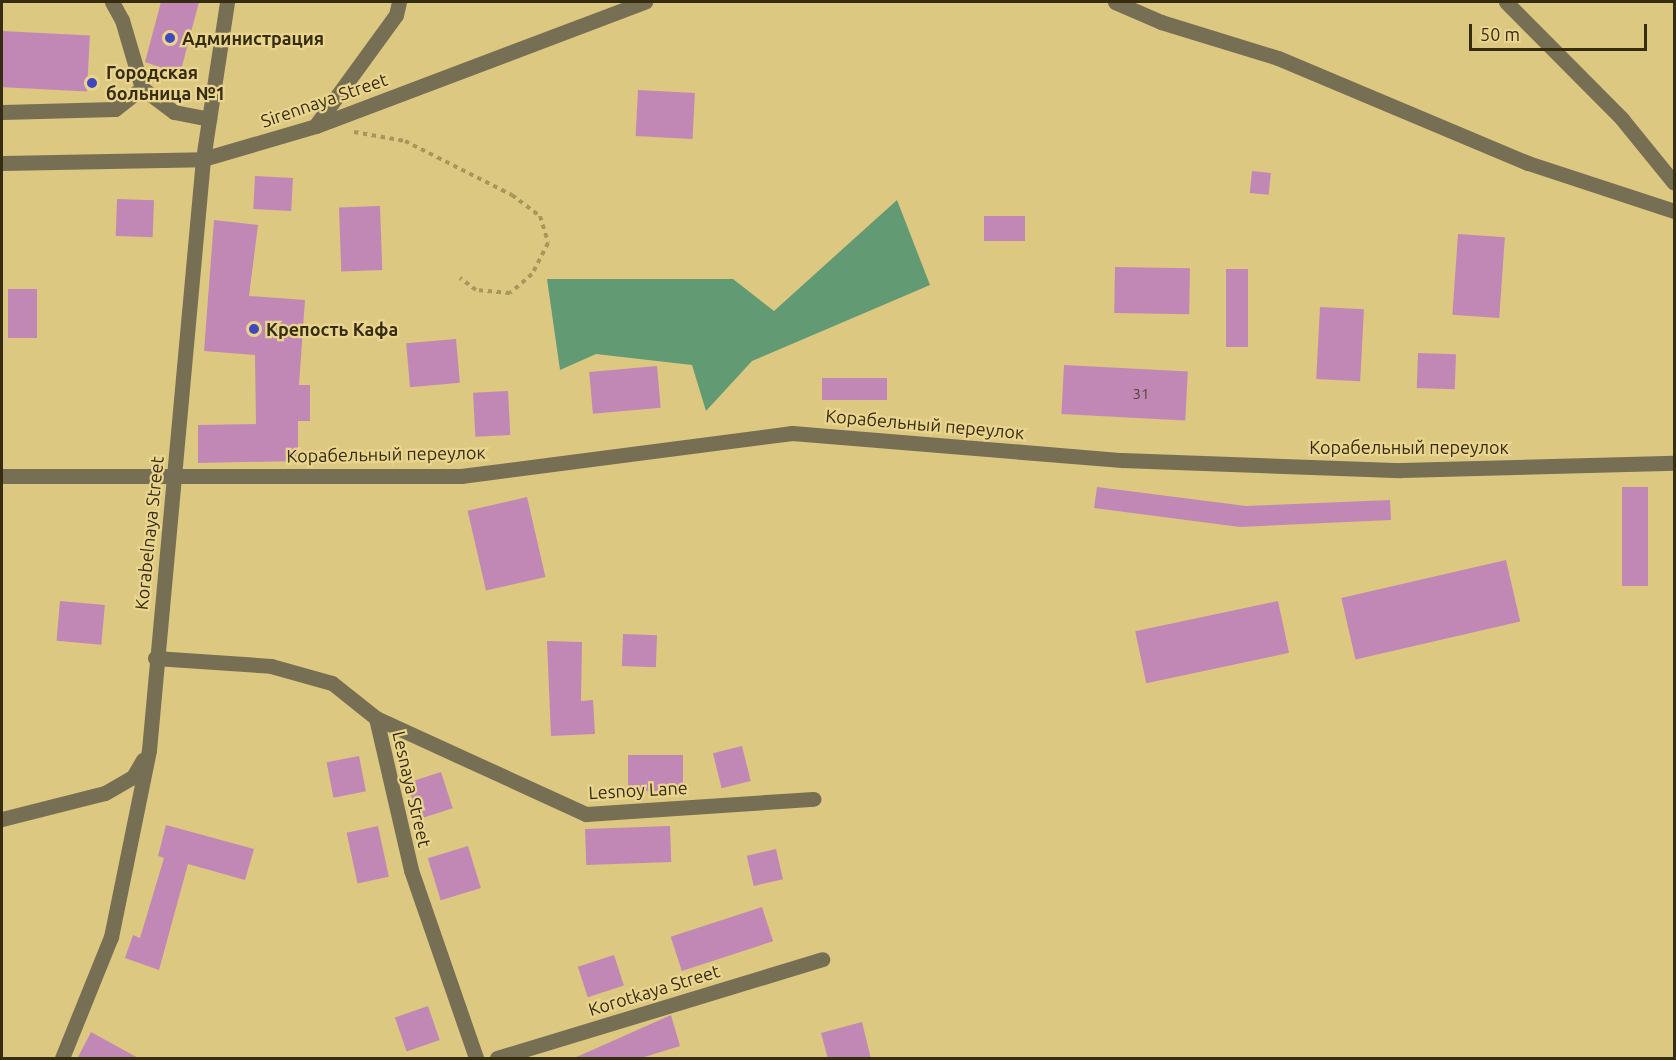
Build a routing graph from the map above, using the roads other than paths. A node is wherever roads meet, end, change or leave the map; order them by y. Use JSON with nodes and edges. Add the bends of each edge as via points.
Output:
{"nodes":[{"id":1,"x":112,"y":2,"type":"edge"},
{"id":2,"x":227,"y":2,"type":"edge"},
{"id":3,"x":399,"y":2,"type":"edge"},
{"id":4,"x":645,"y":2,"type":"edge"},
{"id":5,"x":1115,"y":2,"type":"edge"},
{"id":6,"x":1506,"y":2,"type":"edge"},
{"id":7,"x":142,"y":88,"type":"junction"},
{"id":8,"x":2,"y":112,"type":"edge"},
{"id":9,"x":209,"y":119,"type":"junction"},
{"id":10,"x":316,"y":126,"type":"junction"},
{"id":11,"x":203,"y":159,"type":"junction"},
{"id":12,"x":2,"y":164,"type":"edge"},
{"id":13,"x":1674,"y":183,"type":"edge"},
{"id":14,"x":1674,"y":211,"type":"edge"},
{"id":15,"x":1674,"y":463,"type":"edge"},
{"id":16,"x":2,"y":476,"type":"edge"},
{"id":17,"x":175,"y":476,"type":"junction"},
{"id":18,"x":155,"y":658,"type":"junction"},
{"id":19,"x":376,"y":718,"type":"junction"},
{"id":20,"x":149,"y":750,"type":"junction"},
{"id":21,"x":814,"y":799,"type":"dead end"},
{"id":22,"x":2,"y":819,"type":"edge"},
{"id":23,"x":822,"y":959,"type":"dead end"},
{"id":24,"x":62,"y":1059,"type":"edge"},
{"id":25,"x":476,"y":1059,"type":"edge"},
{"id":26,"x":497,"y":1059,"type":"edge"}],
"edges":[{"from":1,"to":7,"type":"street","via":[[122,20]]},
{"from":2,"to":9,"type":"street","name":"Korabelnaya Street"},
{"from":3,"to":10,"type":"street","via":[[396,15]]},
{"from":4,"to":10,"type":"street","name":"Sirennaya Street"},
{"from":5,"to":14,"type":"street","via":[[1161,22],[1278,58],[1528,163]]},
{"from":6,"to":13,"type":"street","via":[[1599,95]]},
{"from":7,"to":8,"type":"street","via":[[115,109]]},
{"from":7,"to":9,"type":"street","via":[[174,112]]},
{"from":9,"to":11,"type":"street","name":"Korabelnaya Street"},
{"from":10,"to":11,"type":"street","name":"Sirennaya Street"},
{"from":11,"to":12,"type":"street","name":"Sirennaya Street"},
{"from":11,"to":17,"type":"street","name":"Korabelnaya Street"},
{"from":15,"to":17,"type":"street","name":"Корабельный переулок","via":[[1390,469],[1122,460],[792,433],[461,476]]},
{"from":16,"to":17,"type":"street","name":"Корабельный переулок"},
{"from":17,"to":18,"type":"street","name":"Korabelnaya Street"},
{"from":18,"to":19,"type":"street","name":"Lesnaya Street","via":[[271,666],[332,683]]},
{"from":18,"to":20,"type":"street","name":"Korabelnaya Street"},
{"from":19,"to":21,"type":"street","name":"Lesnoy Lane","via":[[586,814]]},
{"from":19,"to":25,"type":"street","name":"Lesnaya Street","via":[[411,870]]},
{"from":20,"to":22,"type":"street","via":[[134,777],[105,793]]},
{"from":20,"to":24,"type":"street","name":"Korabelnaya Street","via":[[111,937]]},
{"from":23,"to":26,"type":"street","name":"Korotkaya Street"}]}
